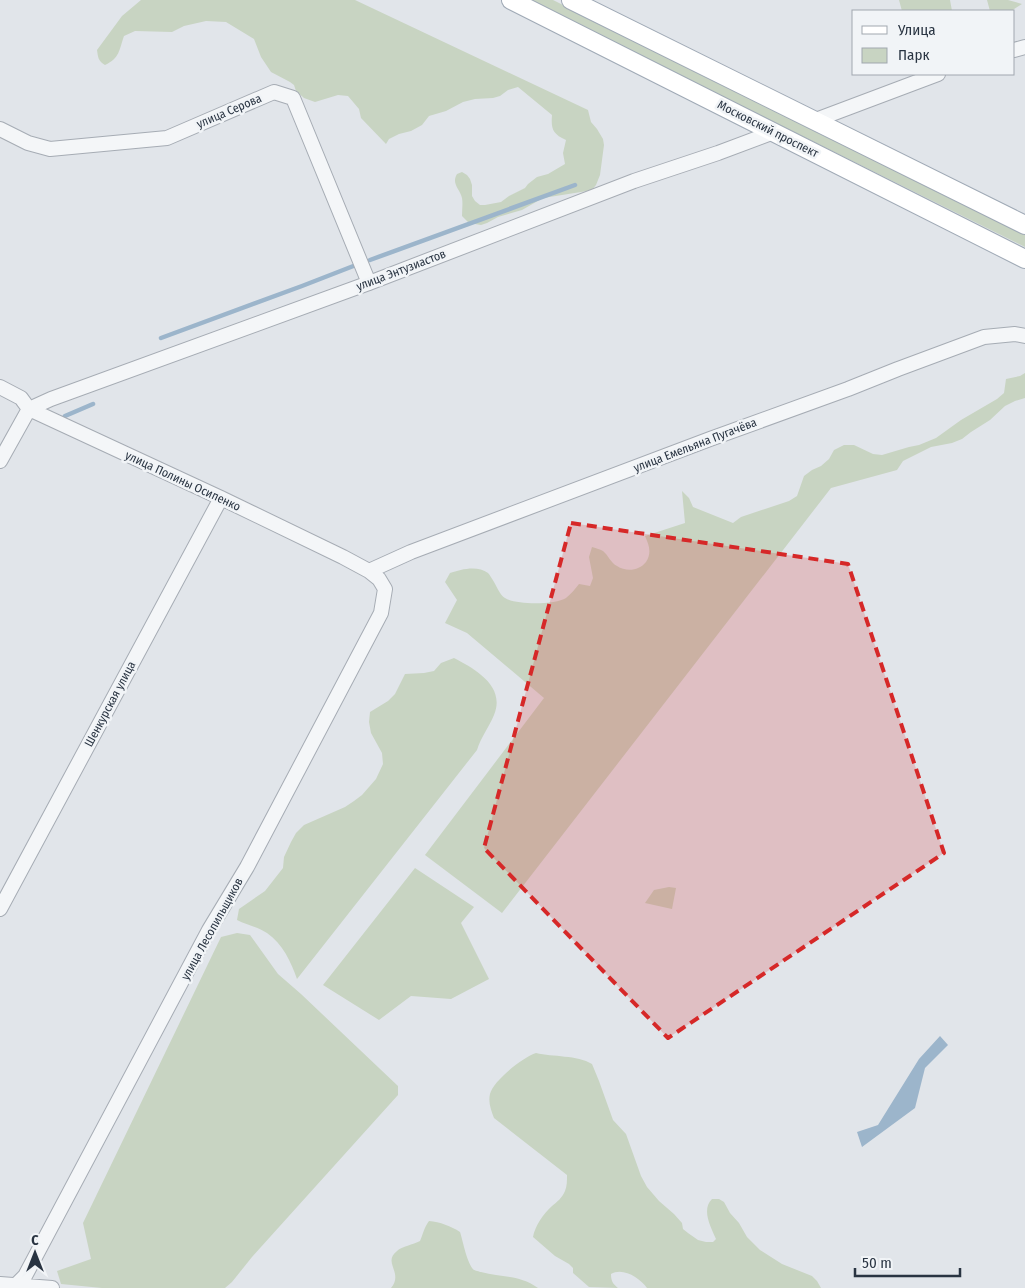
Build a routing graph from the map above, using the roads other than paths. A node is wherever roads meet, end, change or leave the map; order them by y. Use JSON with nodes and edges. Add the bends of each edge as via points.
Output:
{"nodes":[{"id":1,"x":511,"y":0,"type":"edge"},
{"id":2,"x":571,"y":0,"type":"edge"},
{"id":3,"x":935,"y":75,"type":"edge"},
{"id":4,"x":813,"y":121,"type":"junction"},
{"id":5,"x":0,"y":129,"type":"edge"},
{"id":6,"x":774,"y":132,"type":"junction"},
{"id":7,"x":1025,"y":225,"type":"edge"},
{"id":8,"x":1025,"y":259,"type":"edge"},
{"id":9,"x":369,"y":283,"type":"junction"},
{"id":10,"x":1025,"y":336,"type":"edge"},
{"id":11,"x":0,"y":387,"type":"edge"},
{"id":12,"x":29,"y":409,"type":"junction"},
{"id":13,"x":0,"y":461,"type":"edge"},
{"id":14,"x":221,"y":498,"type":"junction"},
{"id":15,"x":369,"y":571,"type":"junction"},
{"id":16,"x":0,"y":910,"type":"edge"},
{"id":17,"x":0,"y":1284,"type":"edge"},
{"id":18,"x":16,"y":1285,"type":"junction"},
{"id":19,"x":52,"y":1288,"type":"edge"}],
"edges":[{"from":1,"to":6,"type":"main road","name":"Московский проспект"},
{"from":2,"to":4,"type":"main road"},
{"from":3,"to":4,"type":"street"},
{"from":4,"to":7,"type":"main road"},
{"from":5,"to":9,"type":"street","name":"улица Серова","via":[[28,143],[50,149],[167,138],[274,92],[293,98]]},
{"from":6,"to":8,"type":"main road","name":"Московский проспект"},
{"from":6,"to":9,"type":"street","name":"улица Энтузиастов","via":[[634,181]]},
{"from":9,"to":12,"type":"street","name":"улица Энтузиастов"},
{"from":10,"to":15,"type":"street","name":"улица Емельяна Пугачёва","via":[[984,337],[411,552]]},
{"from":11,"to":12,"type":"street","name":"улица Полины Осипенко","via":[[21,398]]},
{"from":12,"to":13,"type":"street"},
{"from":12,"to":14,"type":"street","name":"улица Полины Осипенко"},
{"from":14,"to":15,"type":"street","name":"улица Полины Осипенко"},
{"from":14,"to":16,"type":"street","name":"Шенкурская улица"},
{"from":15,"to":18,"type":"street","name":"улица Лесопильщиков","via":[[385,589],[382,613],[25,1276]]},
{"from":17,"to":18,"type":"street"},
{"from":18,"to":19,"type":"street"}]}
